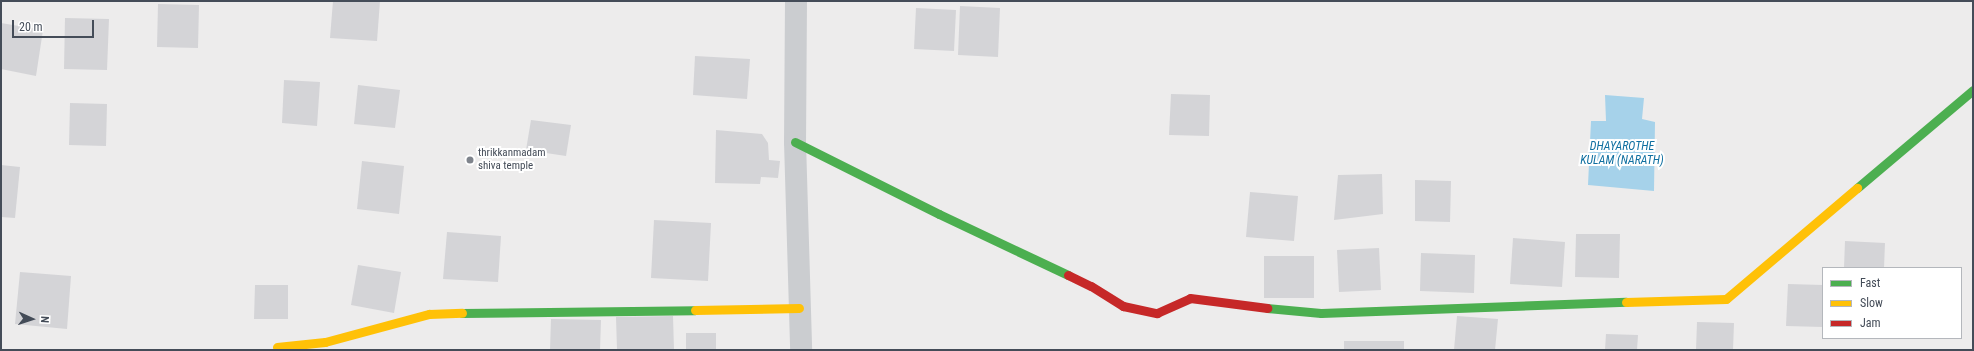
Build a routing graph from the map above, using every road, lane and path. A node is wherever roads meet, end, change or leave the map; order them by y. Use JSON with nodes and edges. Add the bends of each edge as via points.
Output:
{"nodes":[{"id":1,"x":796,"y":1,"type":"edge"},
{"id":2,"x":1973,"y":90,"type":"edge"},
{"id":3,"x":795,"y":142,"type":"junction"},
{"id":4,"x":798,"y":308,"type":"junction"},
{"id":5,"x":277,"y":347,"type":"dead end"},
{"id":6,"x":801,"y":350,"type":"edge"}],
"edges":[{"from":1,"to":3,"type":"street"},
{"from":2,"to":3,"type":"street","via":[[1726,299],[1321,313],[1240,306],[1190,298],[1157,313],[1123,306],[1091,286]]},
{"from":3,"to":4,"type":"street"},
{"from":4,"to":5,"type":"street","via":[[429,314],[325,342]]},
{"from":4,"to":6,"type":"street"}]}
